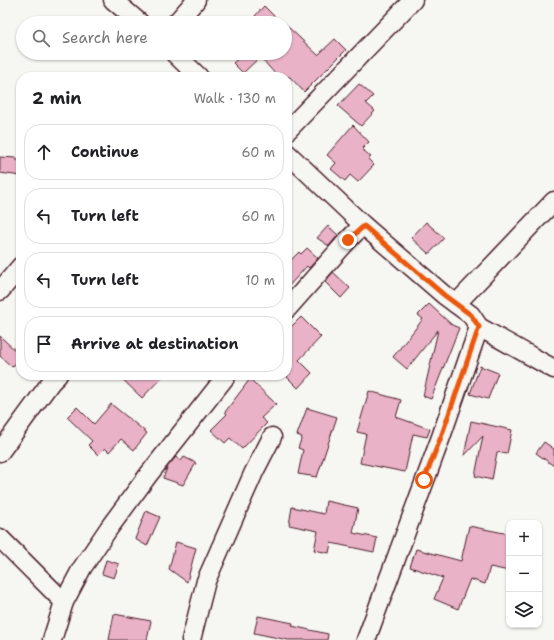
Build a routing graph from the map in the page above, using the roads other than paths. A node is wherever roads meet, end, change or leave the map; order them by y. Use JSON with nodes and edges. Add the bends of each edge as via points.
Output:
{"nodes":[{"id":1,"x":113,"y":0,"type":"edge"},
{"id":2,"x":196,"y":0,"type":"edge"},
{"id":3,"x":413,"y":0,"type":"edge"},
{"id":4,"x":132,"y":16,"type":"edge"},
{"id":5,"x":182,"y":16,"type":"edge"},
{"id":6,"x":180,"y":60,"type":"edge"},
{"id":7,"x":189,"y":72,"type":"edge"},
{"id":8,"x":292,"y":126,"type":"edge"},
{"id":9,"x":292,"y":158,"type":"edge"},
{"id":10,"x":554,"y":202,"type":"edge"},
{"id":11,"x":364,"y":226,"type":"junction"},
{"id":12,"x":16,"y":272,"type":"edge"},
{"id":13,"x":0,"y":291,"type":"edge"},
{"id":14,"x":292,"y":303,"type":"edge"},
{"id":15,"x":456,"y":304,"type":"junction"},
{"id":16,"x":479,"y":327,"type":"junction"},
{"id":17,"x":554,"y":369,"type":"edge"},
{"id":18,"x":53,"y":380,"type":"edge"},
{"id":19,"x":223,"y":380,"type":"edge"},
{"id":20,"x":272,"y":438,"type":"dead end"},
{"id":21,"x":0,"y":452,"type":"edge"},
{"id":22,"x":0,"y":538,"type":"edge"},
{"id":23,"x":64,"y":602,"type":"junction"},
{"id":24,"x":52,"y":640,"type":"edge"},
{"id":25,"x":191,"y":640,"type":"edge"},
{"id":26,"x":366,"y":640,"type":"edge"}],
"edges":[{"from":1,"to":4,"type":"street"},
{"from":2,"to":5,"type":"street"},
{"from":3,"to":8,"type":"street"},
{"from":6,"to":7,"type":"street"},
{"from":9,"to":11,"type":"street"},
{"from":10,"to":15,"type":"street"},
{"from":11,"to":14,"type":"street","via":[[348,240]]},
{"from":11,"to":15,"type":"street"},
{"from":12,"to":13,"type":"street"},
{"from":15,"to":16,"type":"street","via":[[471,315]]},
{"from":16,"to":17,"type":"street"},
{"from":16,"to":26,"type":"street"},
{"from":18,"to":21,"type":"street"},
{"from":19,"to":23,"type":"street","via":[[109,528],[82,568]]},
{"from":20,"to":25,"type":"street","via":[[254,472],[206,581]]},
{"from":22,"to":23,"type":"street"},
{"from":23,"to":24,"type":"street"}]}
